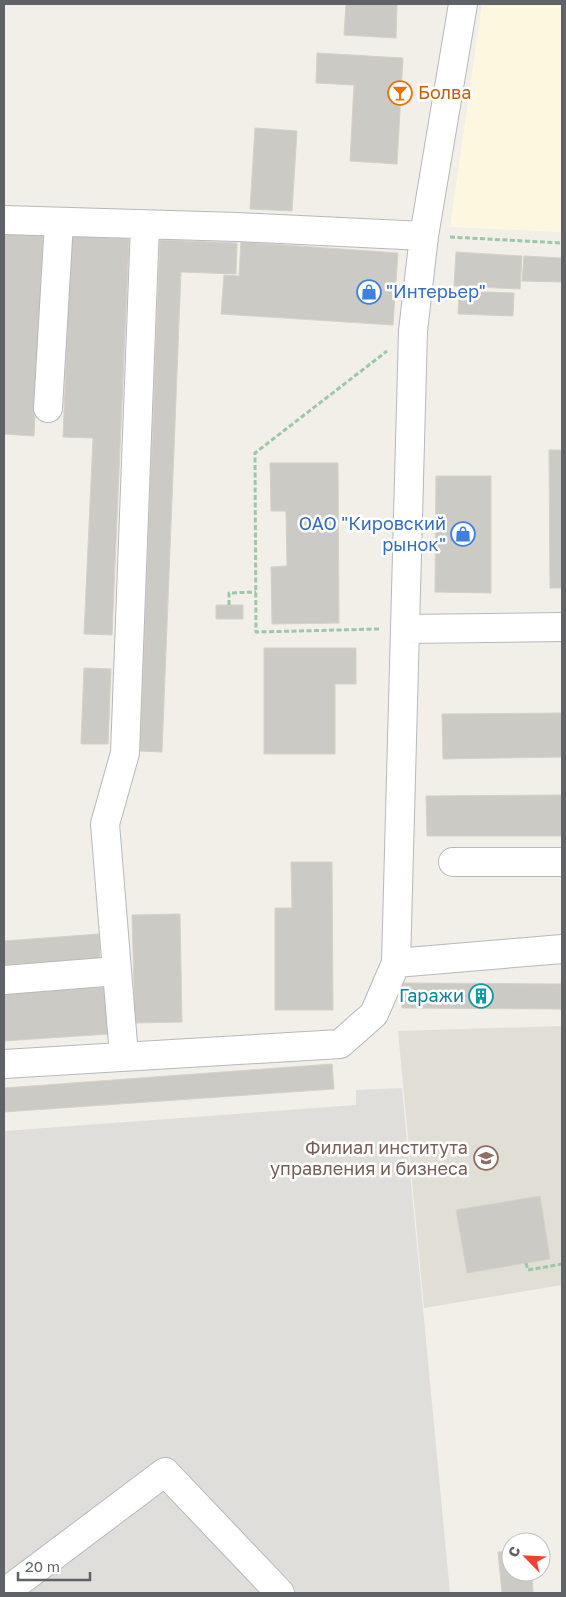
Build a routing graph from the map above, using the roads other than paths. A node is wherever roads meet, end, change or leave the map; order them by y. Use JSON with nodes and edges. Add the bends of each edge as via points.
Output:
{"nodes":[{"id":1,"x":463,"y":4,"type":"edge"},
{"id":2,"x":4,"y":220,"type":"edge"},
{"id":3,"x":59,"y":222,"type":"junction"},
{"id":4,"x":145,"y":225,"type":"junction"},
{"id":5,"x":424,"y":236,"type":"junction"},
{"id":6,"x":48,"y":408,"type":"dead end"},
{"id":7,"x":562,"y":627,"type":"edge"},
{"id":8,"x":405,"y":629,"type":"junction"},
{"id":9,"x":454,"y":862,"type":"dead end"},
{"id":10,"x":562,"y":862,"type":"edge"},
{"id":11,"x":562,"y":949,"type":"edge"},
{"id":12,"x":396,"y":962,"type":"junction"},
{"id":13,"x":117,"y":971,"type":"junction"},
{"id":14,"x":4,"y":980,"type":"edge"},
{"id":15,"x":124,"y":1056,"type":"junction"},
{"id":16,"x":4,"y":1064,"type":"edge"},
{"id":17,"x":4,"y":1593,"type":"edge"},
{"id":18,"x":280,"y":1593,"type":"edge"}],
"edges":[{"from":1,"to":5,"type":"street"},
{"from":2,"to":3,"type":"street"},
{"from":3,"to":4,"type":"street"},
{"from":3,"to":6,"type":"street"},
{"from":4,"to":5,"type":"street"},
{"from":4,"to":13,"type":"street","via":[[124,753],[105,824]]},
{"from":5,"to":8,"type":"street","via":[[413,331]]},
{"from":7,"to":8,"type":"street"},
{"from":8,"to":12,"type":"street"},
{"from":9,"to":10,"type":"street"},
{"from":11,"to":12,"type":"street"},
{"from":12,"to":15,"type":"street","via":[[374,1014],[340,1044]]},
{"from":13,"to":14,"type":"street"},
{"from":13,"to":15,"type":"street"},
{"from":15,"to":16,"type":"street"},
{"from":17,"to":18,"type":"street","via":[[165,1472]]}]}
